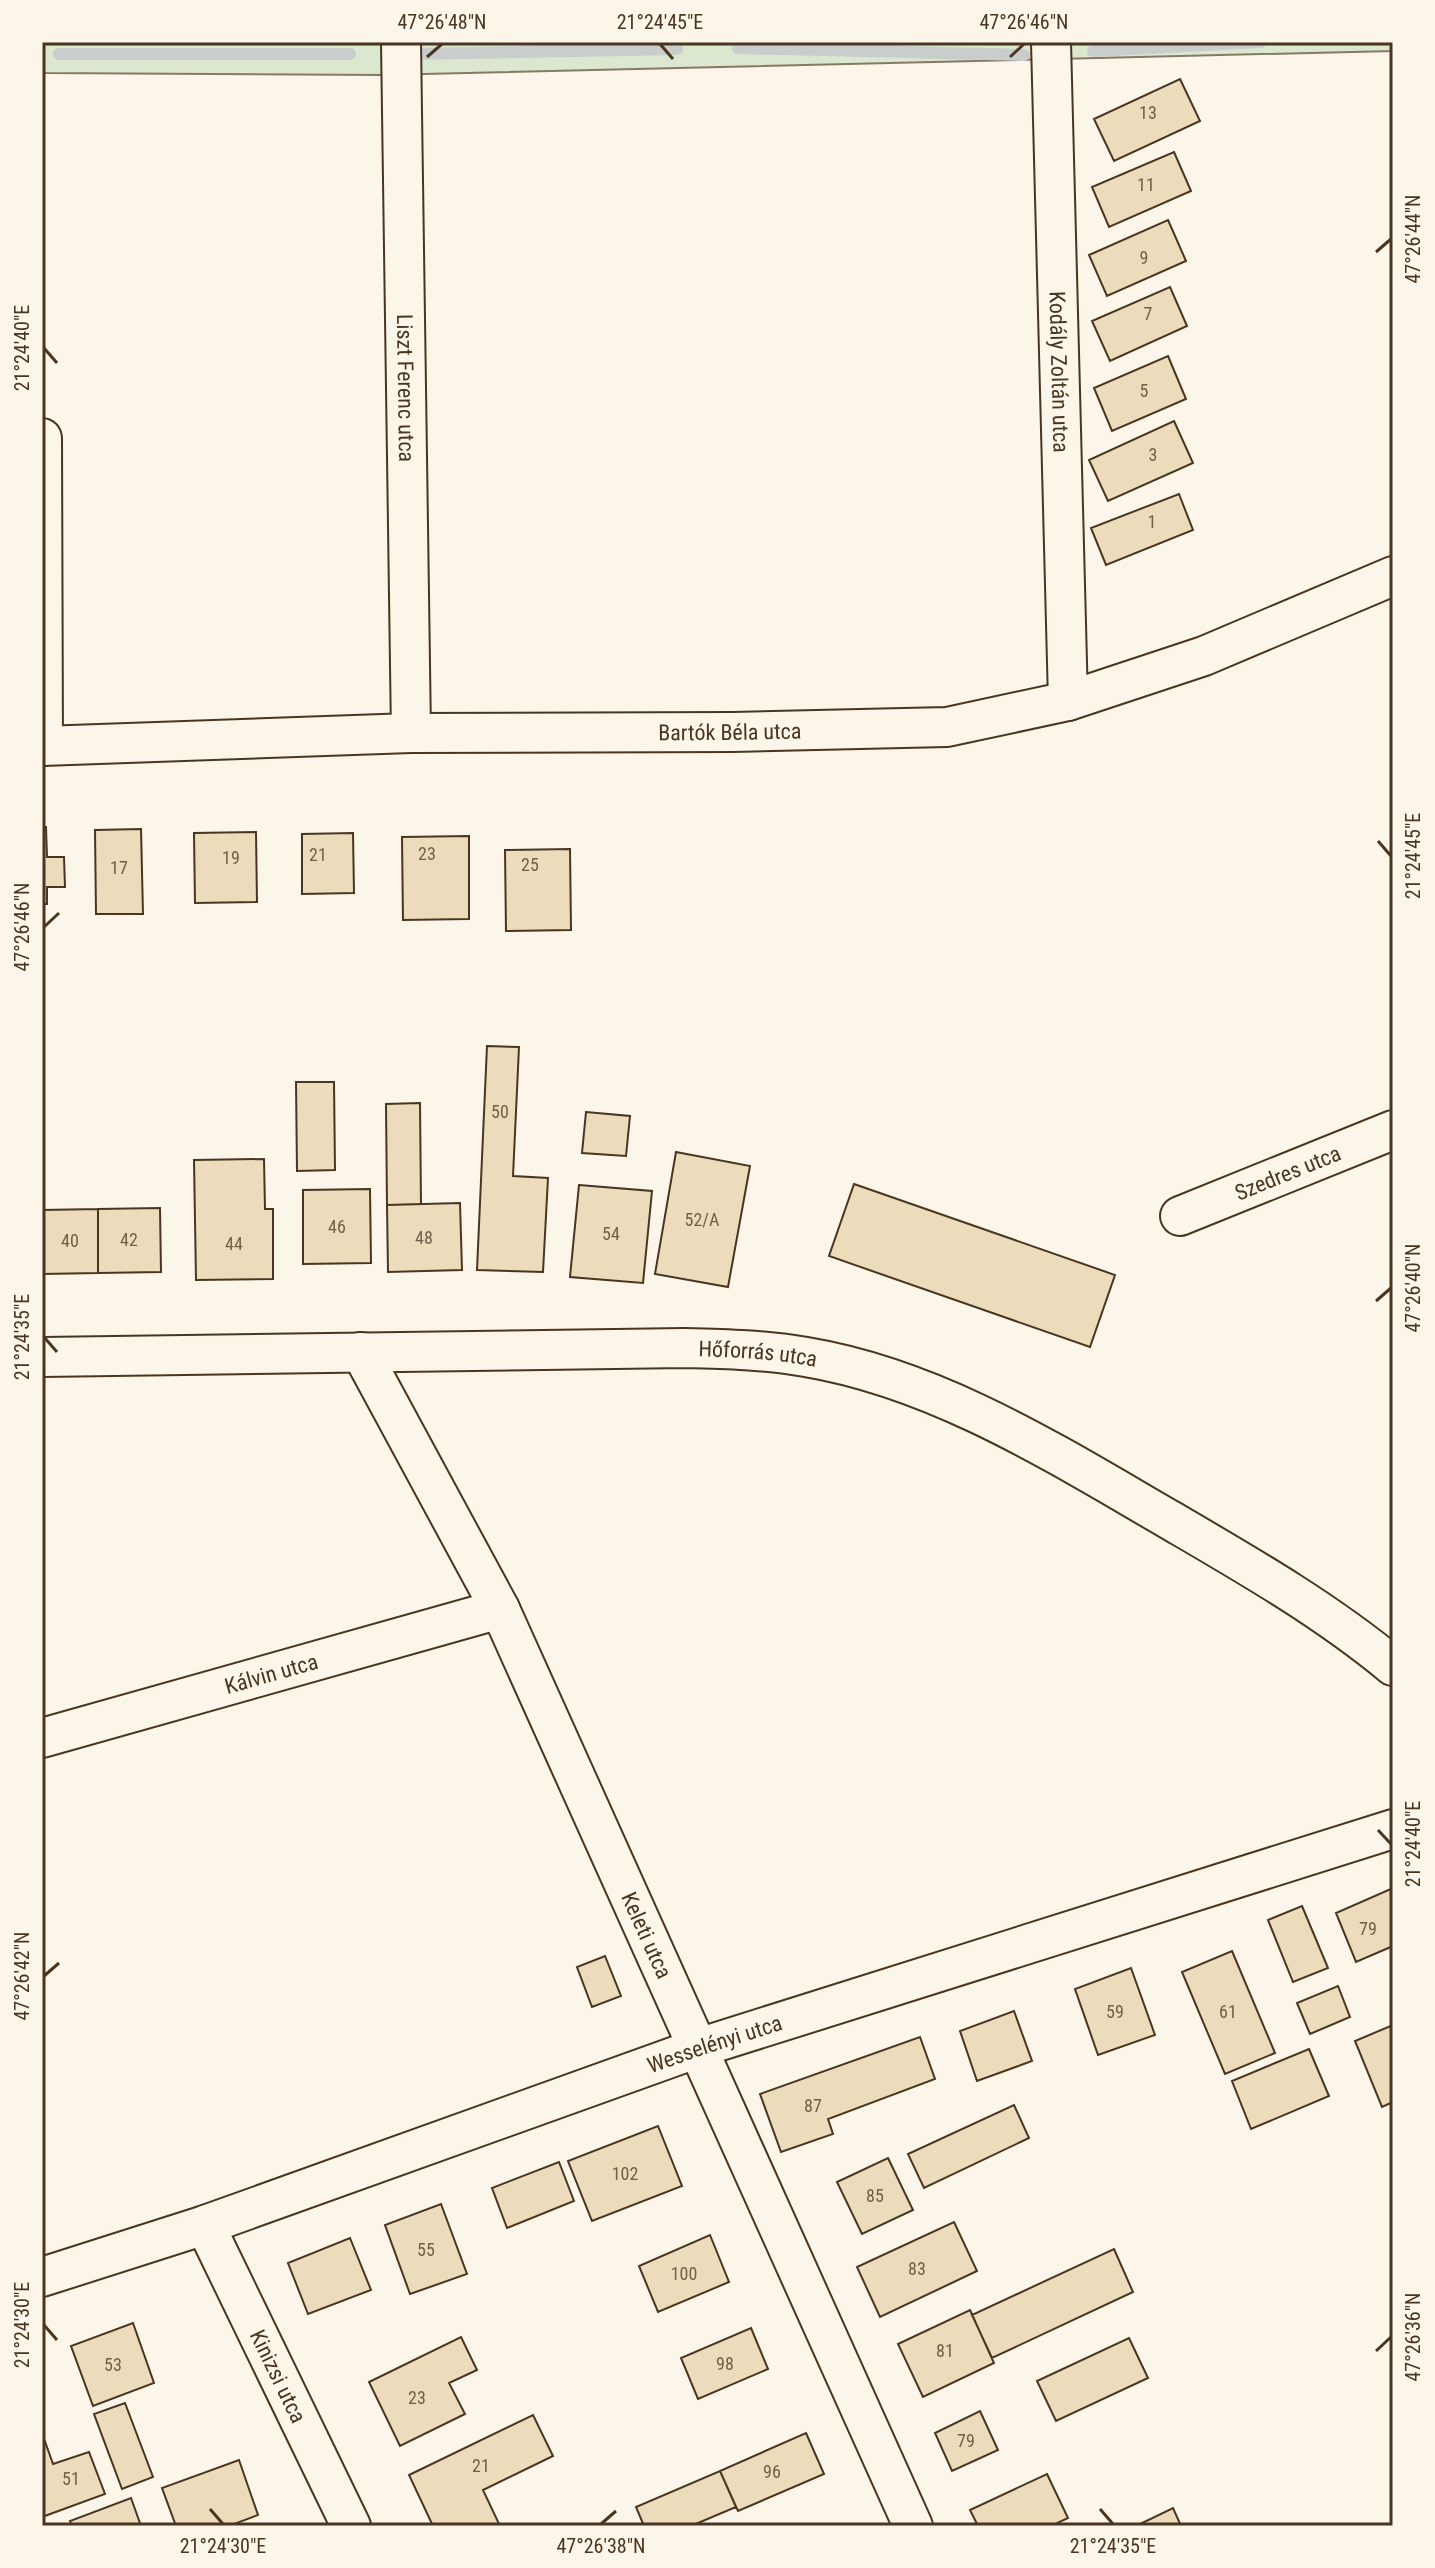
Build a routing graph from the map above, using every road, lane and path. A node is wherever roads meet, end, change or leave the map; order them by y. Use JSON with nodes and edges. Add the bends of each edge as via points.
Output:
{"nodes":[{"id":1,"x":401,"y":42,"type":"edge"},
{"id":2,"x":1051,"y":42,"type":"edge"},
{"id":3,"x":42,"y":438,"type":"edge"},
{"id":4,"x":1393,"y":576,"type":"edge"},
{"id":5,"x":1068,"y":701,"type":"junction"},
{"id":6,"x":411,"y":733,"type":"junction"},
{"id":7,"x":43,"y":746,"type":"edge"},
{"id":8,"x":1393,"y":1130,"type":"edge"},
{"id":9,"x":1180,"y":1216,"type":"dead end"},
{"id":10,"x":361,"y":1352,"type":"junction"},
{"id":11,"x":42,"y":1357,"type":"edge"},
{"id":12,"x":500,"y":1609,"type":"junction"},
{"id":13,"x":1393,"y":1666,"type":"edge"},
{"id":14,"x":42,"y":1738,"type":"edge"},
{"id":15,"x":1393,"y":1829,"type":"edge"},
{"id":16,"x":698,"y":2048,"type":"junction"},
{"id":17,"x":205,"y":2225,"type":"junction"},
{"id":18,"x":42,"y":2277,"type":"edge"},
{"id":19,"x":351,"y":2526,"type":"edge"},
{"id":20,"x":913,"y":2526,"type":"edge"}],
"edges":[{"from":1,"to":6,"type":"street","name":"Liszt Ferenc utca"},
{"from":2,"to":5,"type":"street","name":"Kodály Zoltán utca"},
{"from":3,"to":7,"type":"street"},
{"from":4,"to":5,"type":"street","name":"Bartók Béla utca","via":[[1204,656]]},
{"from":5,"to":6,"type":"street","name":"Bartók Béla utca","via":[[947,727]]},
{"from":6,"to":7,"type":"street","name":"Bartók Béla utca"},
{"from":8,"to":9,"type":"street","name":"Szedres utca"},
{"from":10,"to":11,"type":"street","name":"Hőforrás utca"},
{"from":10,"to":12,"type":"street","name":"Keleti utca"},
{"from":10,"to":13,"type":"street","name":"Hőforrás utca","via":[[733,1349],[864,1370],[931,1393],[1057,1455],[1275,1581]]},
{"from":12,"to":14,"type":"street","name":"Kálvin utca"},
{"from":12,"to":16,"type":"street","name":"Keleti utca"},
{"from":15,"to":16,"type":"street","name":"Wesselényi utca"},
{"from":16,"to":17,"type":"street","name":"Wesselényi utca"},
{"from":16,"to":20,"type":"street","name":"Keleti utca"},
{"from":17,"to":18,"type":"street","name":"Wesselényi utca"},
{"from":17,"to":19,"type":"street","name":"Kinizsi utca"}]}
